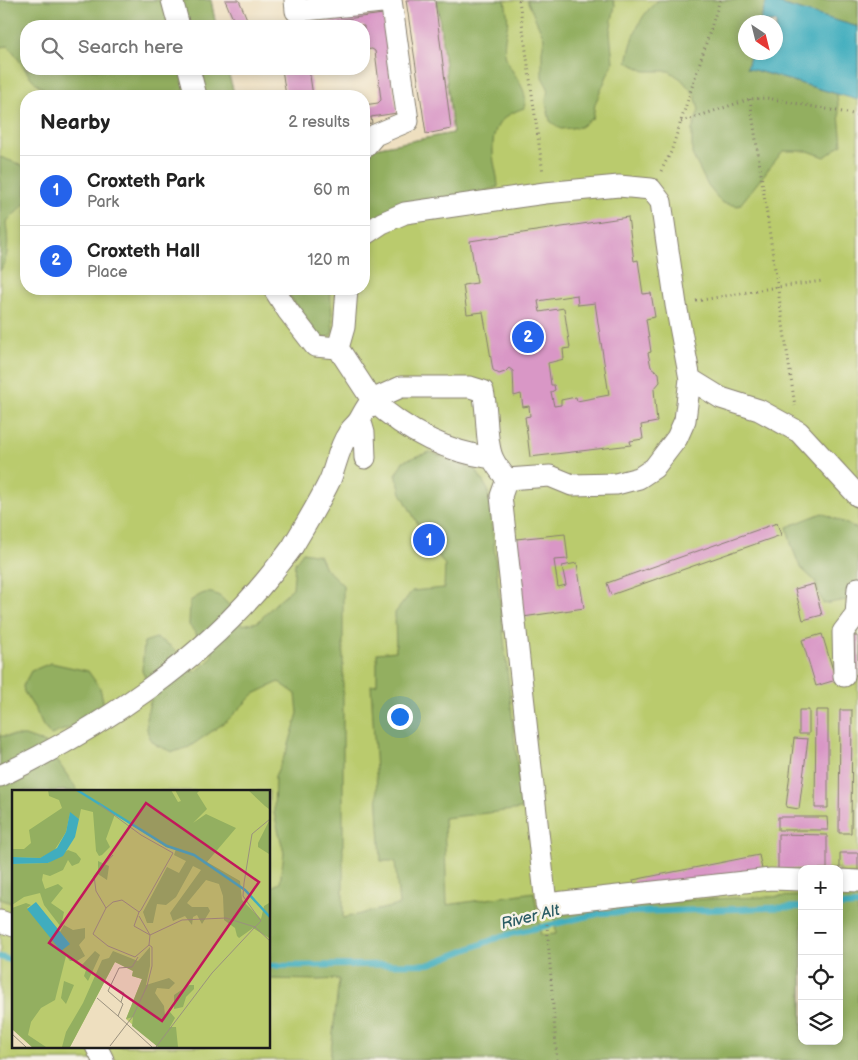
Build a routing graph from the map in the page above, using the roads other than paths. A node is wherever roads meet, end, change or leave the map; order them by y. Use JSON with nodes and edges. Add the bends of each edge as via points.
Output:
{"nodes":[{"id":1,"x":172,"y":0,"type":"edge"},
{"id":2,"x":295,"y":0,"type":"edge"},
{"id":3,"x":391,"y":0,"type":"edge"},
{"id":4,"x":177,"y":20,"type":"edge"},
{"id":5,"x":191,"y":75,"type":"edge"},
{"id":6,"x":194,"y":90,"type":"edge"},
{"id":7,"x":370,"y":141,"type":"edge"},
{"id":8,"x":370,"y":231,"type":"edge"},
{"id":9,"x":278,"y":295,"type":"edge"},
{"id":10,"x":346,"y":295,"type":"edge"},
{"id":11,"x":338,"y":348,"type":"junction"},
{"id":12,"x":690,"y":379,"type":"junction"},
{"id":13,"x":372,"y":400,"type":"junction"},
{"id":14,"x":360,"y":420,"type":"junction"},
{"id":15,"x":365,"y":458,"type":"dead end"},
{"id":16,"x":492,"y":458,"type":"junction"},
{"id":17,"x":506,"y":479,"type":"junction"},
{"id":18,"x":858,"y":496,"type":"edge"},
{"id":19,"x":858,"y":588,"type":"edge"},
{"id":20,"x":844,"y":676,"type":"dead end"},
{"id":21,"x":0,"y":776,"type":"edge"},
{"id":22,"x":798,"y":880,"type":"edge"},
{"id":23,"x":843,"y":880,"type":"edge"},
{"id":24,"x":858,"y":881,"type":"edge"},
{"id":25,"x":0,"y":921,"type":"edge"},
{"id":26,"x":12,"y":925,"type":"edge"},
{"id":27,"x":97,"y":1048,"type":"edge"},
{"id":28,"x":103,"y":1060,"type":"edge"}],
"edges":[{"from":1,"to":4,"type":"lane"},
{"from":2,"to":3,"type":"lane","via":[[296,12]]},
{"from":3,"to":7,"type":"lane","via":[[408,121],[375,135]]},
{"from":5,"to":6,"type":"lane"},
{"from":8,"to":12,"type":"lane","via":[[405,213],[545,193],[619,186],[651,189],[662,202]]},
{"from":9,"to":11,"type":"lane","via":[[315,346]]},
{"from":10,"to":11,"type":"lane","via":[[344,327]]},
{"from":11,"to":13,"type":"lane"},
{"from":12,"to":17,"type":"lane","via":[[685,420],[677,438],[654,468],[640,478],[616,484],[572,485],[550,476]]},
{"from":12,"to":18,"type":"lane","via":[[721,398],[759,410],[799,432]]},
{"from":13,"to":14,"type":"lane"},
{"from":13,"to":16,"type":"lane","via":[[425,437],[449,449]]},
{"from":13,"to":16,"type":"lane","via":[[401,387],[470,387],[483,391]]},
{"from":14,"to":15,"type":"lane"},
{"from":14,"to":21,"type":"lane","via":[[348,434],[313,514],[291,548],[258,591],[218,632],[140,694],[92,727]]},
{"from":16,"to":17,"type":"lane"},
{"from":17,"to":22,"type":"lane","via":[[501,496],[546,904],[762,880]]},
{"from":19,"to":20,"type":"lane","via":[[856,615],[843,632]]},
{"from":23,"to":24,"type":"lane"},
{"from":25,"to":26,"type":"lane"},
{"from":27,"to":28,"type":"lane"}]}
